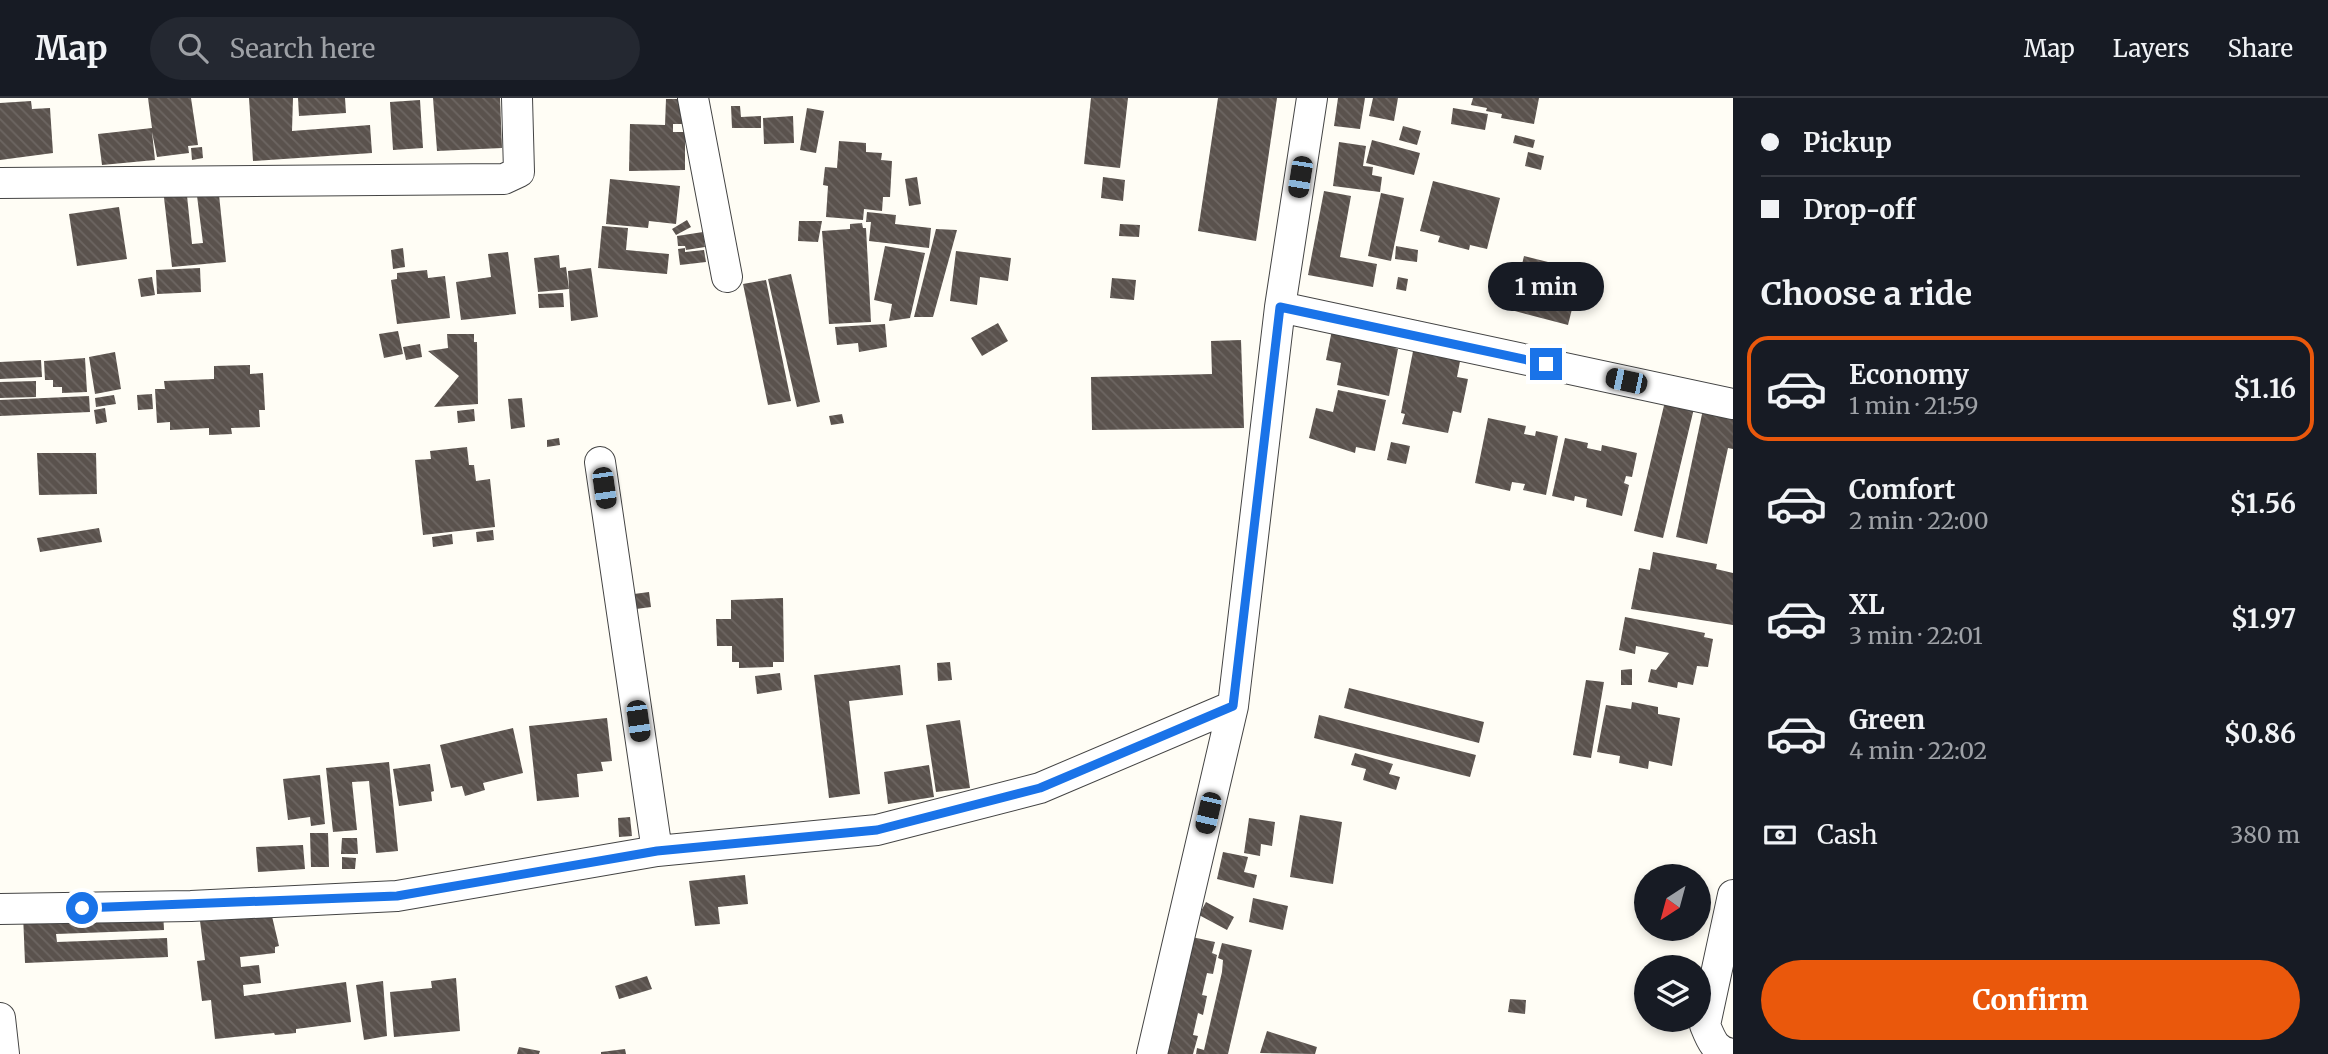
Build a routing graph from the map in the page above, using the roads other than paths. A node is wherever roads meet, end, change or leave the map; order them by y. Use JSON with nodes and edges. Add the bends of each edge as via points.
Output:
{"nodes":[{"id":1,"x":517,"y":98,"type":"edge"},
{"id":2,"x":693,"y":98,"type":"edge"},
{"id":3,"x":1312,"y":98,"type":"edge"},
{"id":4,"x":0,"y":183,"type":"edge"},
{"id":5,"x":727,"y":276,"type":"dead end"},
{"id":6,"x":1280,"y":307,"type":"junction"},
{"id":7,"x":1733,"y":404,"type":"edge"},
{"id":8,"x":600,"y":461,"type":"dead end"},
{"id":9,"x":1233,"y":706,"type":"junction"},
{"id":10,"x":657,"y":851,"type":"junction"},
{"id":11,"x":1733,"y":895,"type":"edge"},
{"id":12,"x":0,"y":909,"type":"edge"},
{"id":13,"x":0,"y":1018,"type":"edge"},
{"id":14,"x":4,"y":1054,"type":"edge"},
{"id":15,"x":1152,"y":1054,"type":"edge"},
{"id":16,"x":1733,"y":1054,"type":"edge"}],
"edges":[{"from":1,"to":4,"type":"street","via":[[519,172],[504,179]]},
{"from":2,"to":5,"type":"street"},
{"from":3,"to":6,"type":"street"},
{"from":6,"to":7,"type":"street"},
{"from":6,"to":9,"type":"street"},
{"from":8,"to":10,"type":"street"},
{"from":9,"to":10,"type":"street","via":[[1040,788],[877,830]]},
{"from":9,"to":15,"type":"street"},
{"from":10,"to":12,"type":"street","via":[[397,896]]},
{"from":11,"to":16,"type":"street","via":[[1705,1025],[1713,1044],[1722,1053]]},
{"from":13,"to":14,"type":"street"}]}
